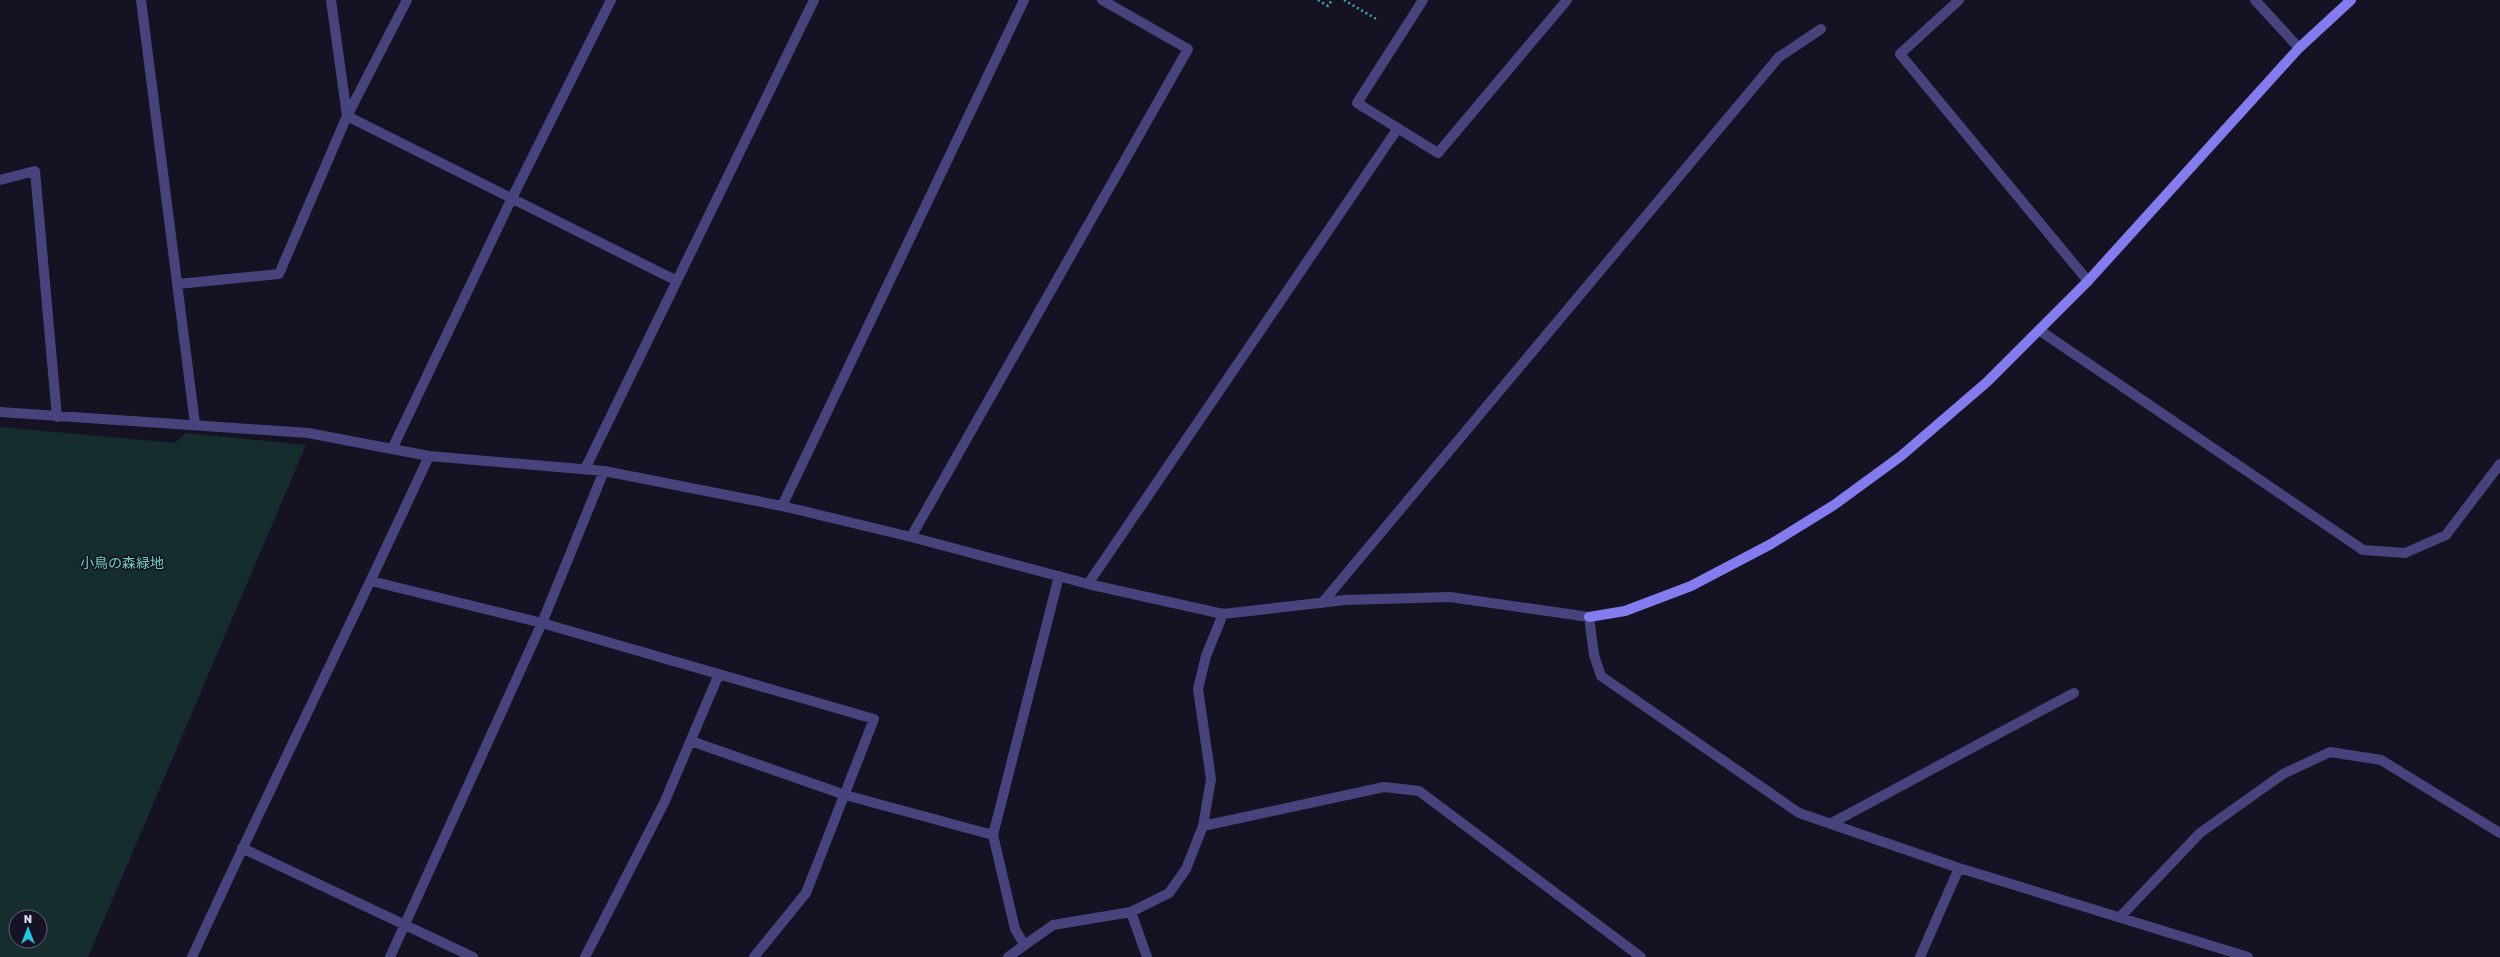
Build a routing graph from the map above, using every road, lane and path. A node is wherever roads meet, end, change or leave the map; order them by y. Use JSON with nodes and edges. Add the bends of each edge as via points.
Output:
{"nodes":[{"id":1,"x":141,"y":0,"type":"edge"},
{"id":2,"x":331,"y":0,"type":"edge"},
{"id":3,"x":407,"y":0,"type":"edge"},
{"id":4,"x":611,"y":0,"type":"edge"},
{"id":5,"x":814,"y":0,"type":"edge"},
{"id":6,"x":1024,"y":0,"type":"edge"},
{"id":7,"x":1102,"y":0,"type":"edge"},
{"id":8,"x":1318,"y":0,"type":"edge"},
{"id":9,"x":1332,"y":0,"type":"edge"},
{"id":10,"x":1344,"y":0,"type":"edge"},
{"id":11,"x":1423,"y":0,"type":"edge"},
{"id":12,"x":1566,"y":0,"type":"edge"},
{"id":13,"x":1959,"y":0,"type":"edge"},
{"id":14,"x":2254,"y":0,"type":"edge"},
{"id":15,"x":2351,"y":0,"type":"edge"},
{"id":16,"x":1821,"y":30,"type":"dead end"},
{"id":17,"x":1402,"y":34,"type":"junction"},
{"id":18,"x":2299,"y":48,"type":"junction"},
{"id":19,"x":348,"y":116,"type":"junction"},
{"id":20,"x":1398,"y":128,"type":"junction"},
{"id":21,"x":0,"y":180,"type":"edge"},
{"id":22,"x":511,"y":200,"type":"junction"},
{"id":23,"x":677,"y":281,"type":"junction"},
{"id":24,"x":2088,"y":281,"type":"junction"},
{"id":25,"x":178,"y":284,"type":"junction"},
{"id":26,"x":2039,"y":330,"type":"junction"},
{"id":27,"x":0,"y":412,"type":"edge"},
{"id":28,"x":57,"y":417,"type":"junction"},
{"id":29,"x":195,"y":424,"type":"junction"},
{"id":30,"x":393,"y":447,"type":"junction"},
{"id":31,"x":429,"y":456,"type":"junction"},
{"id":32,"x":2500,"y":464,"type":"edge"},
{"id":33,"x":585,"y":469,"type":"junction"},
{"id":34,"x":604,"y":471,"type":"junction"},
{"id":35,"x":782,"y":506,"type":"junction"},
{"id":36,"x":912,"y":536,"type":"junction"},
{"id":37,"x":1059,"y":576,"type":"junction"},
{"id":38,"x":371,"y":582,"type":"junction"},
{"id":39,"x":1088,"y":584,"type":"junction"},
{"id":40,"x":1322,"y":603,"type":"junction"},
{"id":41,"x":1223,"y":614,"type":"junction"},
{"id":42,"x":1589,"y":617,"type":"junction"},
{"id":43,"x":542,"y":623,"type":"junction"},
{"id":44,"x":719,"y":674,"type":"junction"},
{"id":45,"x":2074,"y":693,"type":"dead end"},
{"id":46,"x":691,"y":741,"type":"junction"},
{"id":47,"x":845,"y":794,"type":"junction"},
{"id":48,"x":1830,"y":824,"type":"junction"},
{"id":49,"x":1203,"y":826,"type":"junction"},
{"id":50,"x":2500,"y":833,"type":"edge"},
{"id":51,"x":993,"y":835,"type":"junction"},
{"id":52,"x":242,"y":848,"type":"junction"},
{"id":53,"x":1959,"y":868,"type":"junction"},
{"id":54,"x":1131,"y":912,"type":"junction"},
{"id":55,"x":2121,"y":916,"type":"junction"},
{"id":56,"x":404,"y":926,"type":"junction"},
{"id":57,"x":1024,"y":944,"type":"junction"},
{"id":58,"x":192,"y":957,"type":"edge"},
{"id":59,"x":390,"y":957,"type":"edge"},
{"id":60,"x":473,"y":957,"type":"edge"},
{"id":61,"x":585,"y":957,"type":"edge"},
{"id":62,"x":754,"y":957,"type":"edge"},
{"id":63,"x":1008,"y":957,"type":"edge"},
{"id":64,"x":1147,"y":957,"type":"edge"},
{"id":65,"x":1641,"y":957,"type":"edge"},
{"id":66,"x":1920,"y":957,"type":"edge"},
{"id":67,"x":2248,"y":957,"type":"edge"}],
"edges":[{"from":1,"to":25,"type":"street"},
{"from":2,"to":19,"type":"street"},
{"from":3,"to":19,"type":"street"},
{"from":4,"to":22,"type":"street"},
{"from":5,"to":23,"type":"street"},
{"from":6,"to":35,"type":"street"},
{"from":7,"to":36,"type":"street","via":[[1188,49]]},
{"from":8,"to":9,"type":"path","via":[[1328,6]]},
{"from":10,"to":17,"type":"path"},
{"from":11,"to":17,"type":"street"},
{"from":12,"to":20,"type":"street","via":[[1438,153]]},
{"from":13,"to":24,"type":"street","via":[[1900,54]]},
{"from":14,"to":18,"type":"street"},
{"from":15,"to":18,"type":"street"},
{"from":16,"to":40,"type":"street","via":[[1779,57]]},
{"from":17,"to":20,"type":"street","via":[[1357,104]]},
{"from":18,"to":24,"type":"street"},
{"from":19,"to":22,"type":"street"},
{"from":19,"to":25,"type":"street","via":[[279,274]]},
{"from":20,"to":39,"type":"street"},
{"from":21,"to":28,"type":"street","via":[[35,171]]},
{"from":22,"to":23,"type":"street"},
{"from":22,"to":30,"type":"street"},
{"from":23,"to":33,"type":"street"},
{"from":24,"to":26,"type":"street"},
{"from":25,"to":29,"type":"street"},
{"from":26,"to":32,"type":"street","via":[[2363,550],[2405,553],[2446,535]]},
{"from":26,"to":42,"type":"street","via":[[1987,382],[1901,456],[1834,505],[1771,544],[1691,586],[1625,610]]},
{"from":27,"to":28,"type":"street"},
{"from":28,"to":29,"type":"street"},
{"from":29,"to":30,"type":"street","via":[[308,433]]},
{"from":30,"to":31,"type":"street"},
{"from":31,"to":33,"type":"street"},
{"from":31,"to":38,"type":"street"},
{"from":33,"to":34,"type":"street"},
{"from":34,"to":35,"type":"street"},
{"from":34,"to":43,"type":"street"},
{"from":35,"to":36,"type":"street"},
{"from":36,"to":37,"type":"street"},
{"from":37,"to":39,"type":"street"},
{"from":37,"to":51,"type":"street"},
{"from":38,"to":43,"type":"street"},
{"from":38,"to":52,"type":"street"},
{"from":39,"to":41,"type":"street"},
{"from":40,"to":41,"type":"street"},
{"from":40,"to":42,"type":"street","via":[[1450,597]]},
{"from":41,"to":49,"type":"street","via":[[1206,656],[1198,689],[1211,779]]},
{"from":42,"to":48,"type":"street","via":[[1594,656],[1600,676],[1799,812]]},
{"from":43,"to":44,"type":"street"},
{"from":43,"to":56,"type":"street"},
{"from":44,"to":46,"type":"street"},
{"from":44,"to":47,"type":"street","via":[[874,719]]},
{"from":45,"to":48,"type":"street"},
{"from":46,"to":47,"type":"street"},
{"from":46,"to":61,"type":"street","via":[[664,803]]},
{"from":47,"to":51,"type":"street"},
{"from":47,"to":62,"type":"street","via":[[806,893]]},
{"from":48,"to":53,"type":"street"},
{"from":49,"to":54,"type":"street","via":[[1186,868],[1169,893]]},
{"from":49,"to":65,"type":"street","via":[[1384,787],[1418,791]]},
{"from":50,"to":55,"type":"street","via":[[2381,760],[2330,752],[2283,774],[2200,833]]},
{"from":51,"to":57,"type":"street","via":[[1015,929]]},
{"from":52,"to":56,"type":"street"},
{"from":52,"to":58,"type":"street"},
{"from":53,"to":55,"type":"street"},
{"from":53,"to":66,"type":"street"},
{"from":54,"to":57,"type":"street","via":[[1053,925]]},
{"from":54,"to":64,"type":"street"},
{"from":55,"to":67,"type":"street"},
{"from":56,"to":59,"type":"street"},
{"from":56,"to":60,"type":"street"},
{"from":57,"to":63,"type":"street"}]}
